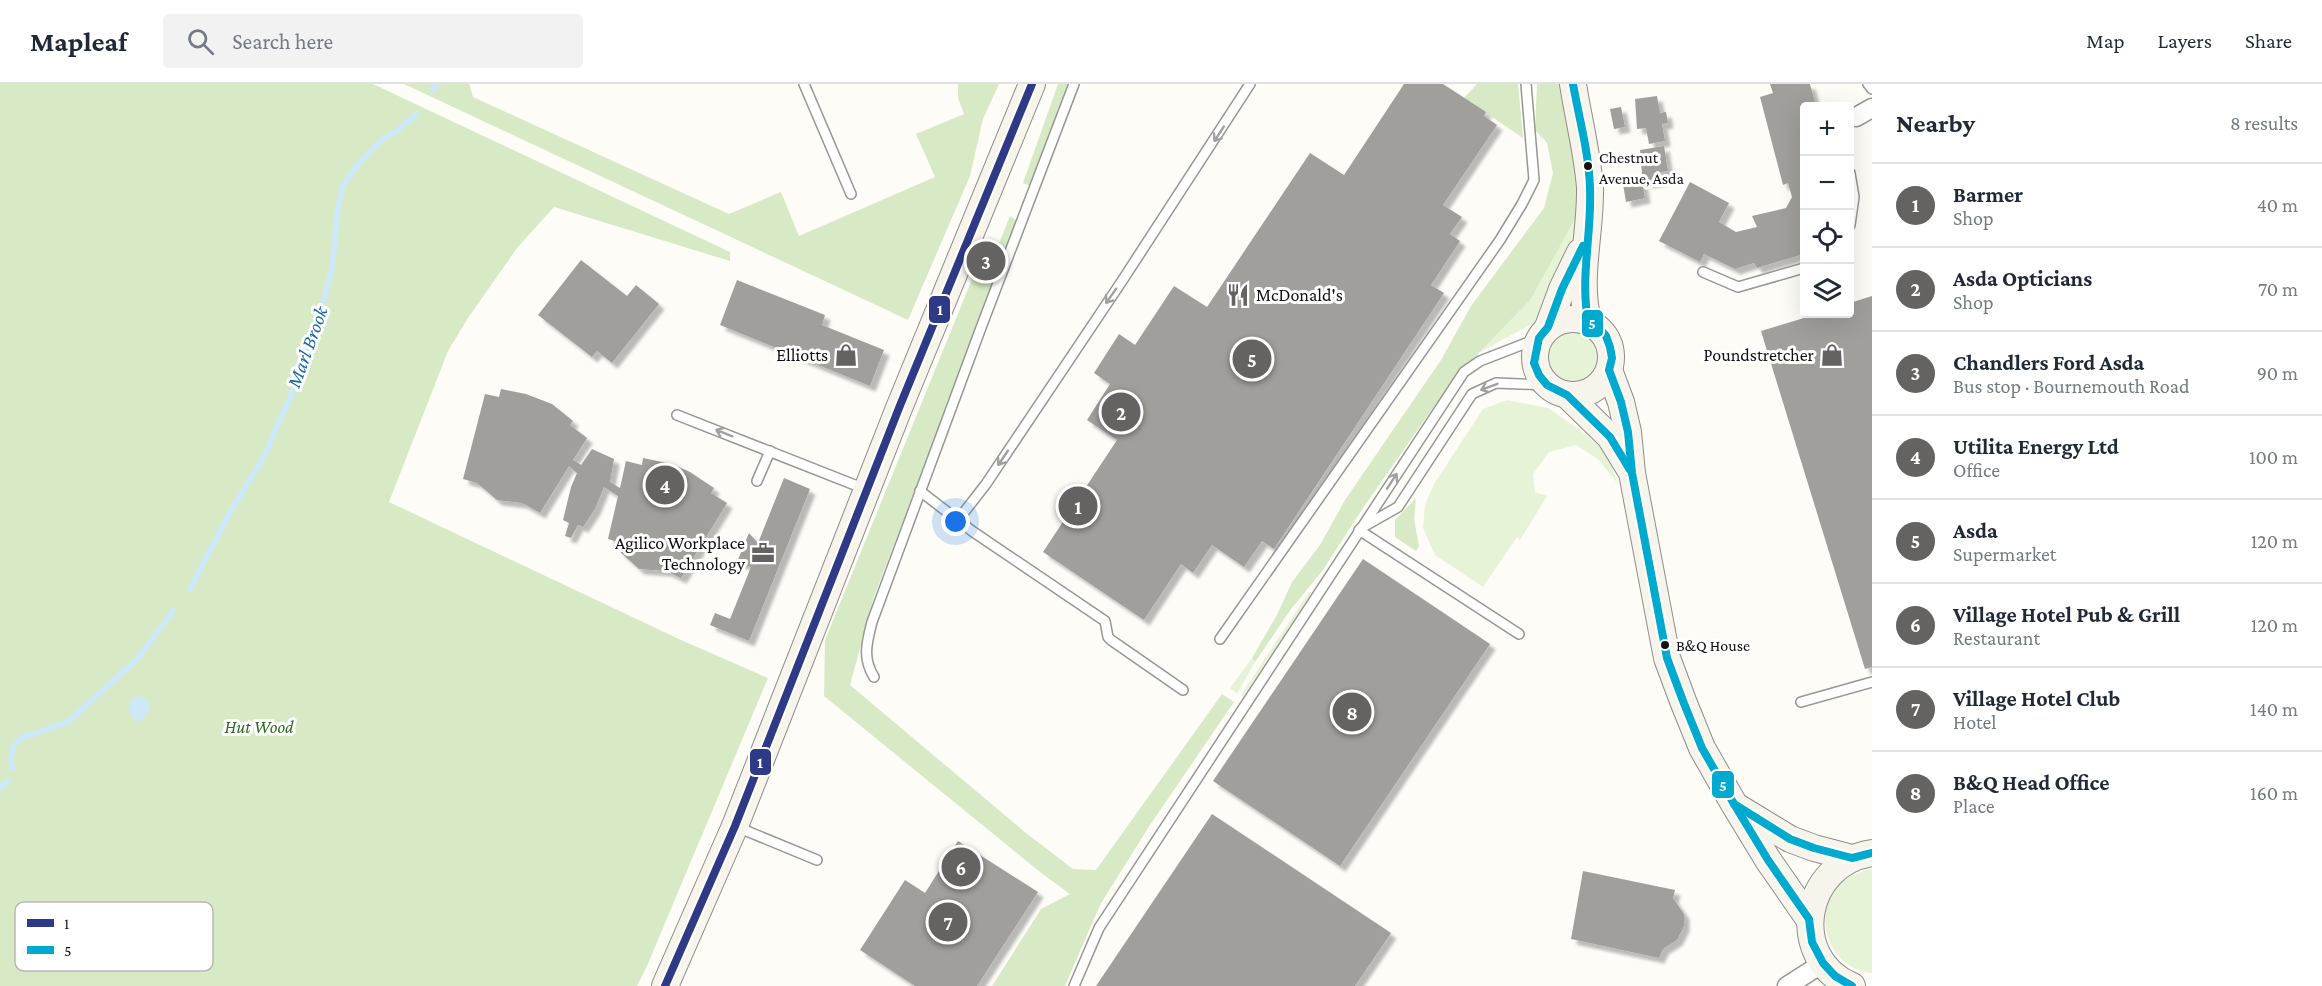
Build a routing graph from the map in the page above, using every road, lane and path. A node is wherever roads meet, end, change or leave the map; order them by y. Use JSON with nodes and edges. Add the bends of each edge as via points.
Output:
{"nodes":[{"id":1,"x":804,"y":84,"type":"edge"},
{"id":2,"x":1032,"y":84,"type":"edge"},
{"id":3,"x":1074,"y":84,"type":"edge"},
{"id":4,"x":1250,"y":84,"type":"edge"},
{"id":5,"x":1526,"y":84,"type":"edge"},
{"id":6,"x":1573,"y":84,"type":"edge"},
{"id":7,"x":1868,"y":84,"type":"edge"},
{"id":8,"x":1872,"y":89,"type":"edge"},
{"id":9,"x":851,"y":194,"type":"dead end"},
{"id":10,"x":1588,"y":235,"type":"junction"},
{"id":11,"x":1800,"y":269,"type":"edge"},
{"id":12,"x":1703,"y":272,"type":"dead end"},
{"id":13,"x":1588,"y":321,"type":"junction"},
{"id":14,"x":1544,"y":332,"type":"junction"},
{"id":15,"x":1609,"y":370,"type":"junction"},
{"id":16,"x":1557,"y":390,"type":"junction"},
{"id":17,"x":678,"y":415,"type":"dead end"},
{"id":18,"x":770,"y":451,"type":"junction"},
{"id":19,"x":1632,"y":473,"type":"junction"},
{"id":20,"x":758,"y":481,"type":"dead end"},
{"id":21,"x":868,"y":490,"type":"junction"},
{"id":22,"x":920,"y":491,"type":"junction"},
{"id":23,"x":958,"y":520,"type":"junction"},
{"id":24,"x":1359,"y":530,"type":"junction"},
{"id":25,"x":1519,"y":634,"type":"dead end"},
{"id":26,"x":1220,"y":639,"type":"dead end"},
{"id":27,"x":874,"y":677,"type":"dead end"},
{"id":28,"x":1872,"y":682,"type":"edge"},
{"id":29,"x":1183,"y":690,"type":"dead end"},
{"id":30,"x":1801,"y":702,"type":"dead end"},
{"id":31,"x":1734,"y":804,"type":"junction"},
{"id":32,"x":735,"y":826,"type":"junction"},
{"id":33,"x":1867,"y":854,"type":"edge"},
{"id":34,"x":817,"y":860,"type":"dead end"},
{"id":35,"x":1809,"y":919,"type":"junction"},
{"id":36,"x":1823,"y":963,"type":"junction"},
{"id":37,"x":665,"y":986,"type":"edge"},
{"id":38,"x":1074,"y":986,"type":"edge"},
{"id":39,"x":1787,"y":986,"type":"edge"},
{"id":40,"x":1852,"y":986,"type":"edge"}],
"edges":[{"from":1,"to":9,"type":"lane"},
{"from":2,"to":21,"type":"street"},
{"from":3,"to":22,"type":"lane"},
{"from":4,"to":23,"type":"lane","one_way":true,"via":[[1122,281]]},
{"from":5,"to":26,"type":"lane","via":[[1534,180],[1522,204]]},
{"from":6,"to":10,"type":"street","via":[[1590,187]]},
{"from":7,"to":8,"type":"lane"},
{"from":10,"to":13,"type":"street","via":[[1583,292]]},
{"from":10,"to":14,"type":"street"},
{"from":11,"to":12,"type":"lane","via":[[1738,286]]},
{"from":13,"to":14,"type":"street","via":[[1567,318]]},
{"from":13,"to":15,"type":"street","via":[[1606,336],[1612,358]]},
{"from":14,"to":16,"type":"street","via":[[1535,350],[1534,363],[1539,375]]},
{"from":24,"to":14,"type":"lane","one_way":true,"via":[[1464,372]]},
{"from":15,"to":16,"type":"street","via":[[1593,390],[1580,395]]},
{"from":15,"to":19,"type":"street","via":[[1623,412]]},
{"from":16,"to":19,"type":"street","via":[[1610,437]]},
{"from":16,"to":24,"type":"lane","one_way":true,"via":[[1496,383],[1472,393],[1398,507]]},
{"from":18,"to":17,"type":"lane","one_way":true},
{"from":18,"to":20,"type":"lane"},
{"from":18,"to":21,"type":"lane"},
{"from":19,"to":31,"type":"street","via":[[1667,658],[1702,748]]},
{"from":21,"to":32,"type":"street"},
{"from":22,"to":23,"type":"lane"},
{"from":22,"to":27,"type":"lane","via":[[866,643],[866,658]]},
{"from":23,"to":29,"type":"lane","via":[[1104,621],[1111,640]]},
{"from":24,"to":25,"type":"lane"},
{"from":24,"to":38,"type":"lane","via":[[1099,928]]},
{"from":28,"to":30,"type":"lane"},
{"from":31,"to":33,"type":"street","via":[[1790,839],[1814,848]]},
{"from":31,"to":35,"type":"street"},
{"from":32,"to":34,"type":"lane"},
{"from":32,"to":37,"type":"street"},
{"from":33,"to":35,"type":"street","via":[[1835,868],[1822,882]]},
{"from":35,"to":36,"type":"street","via":[[1812,942]]},
{"from":36,"to":39,"type":"street"},
{"from":36,"to":40,"type":"street","via":[[1834,976]]}]}
